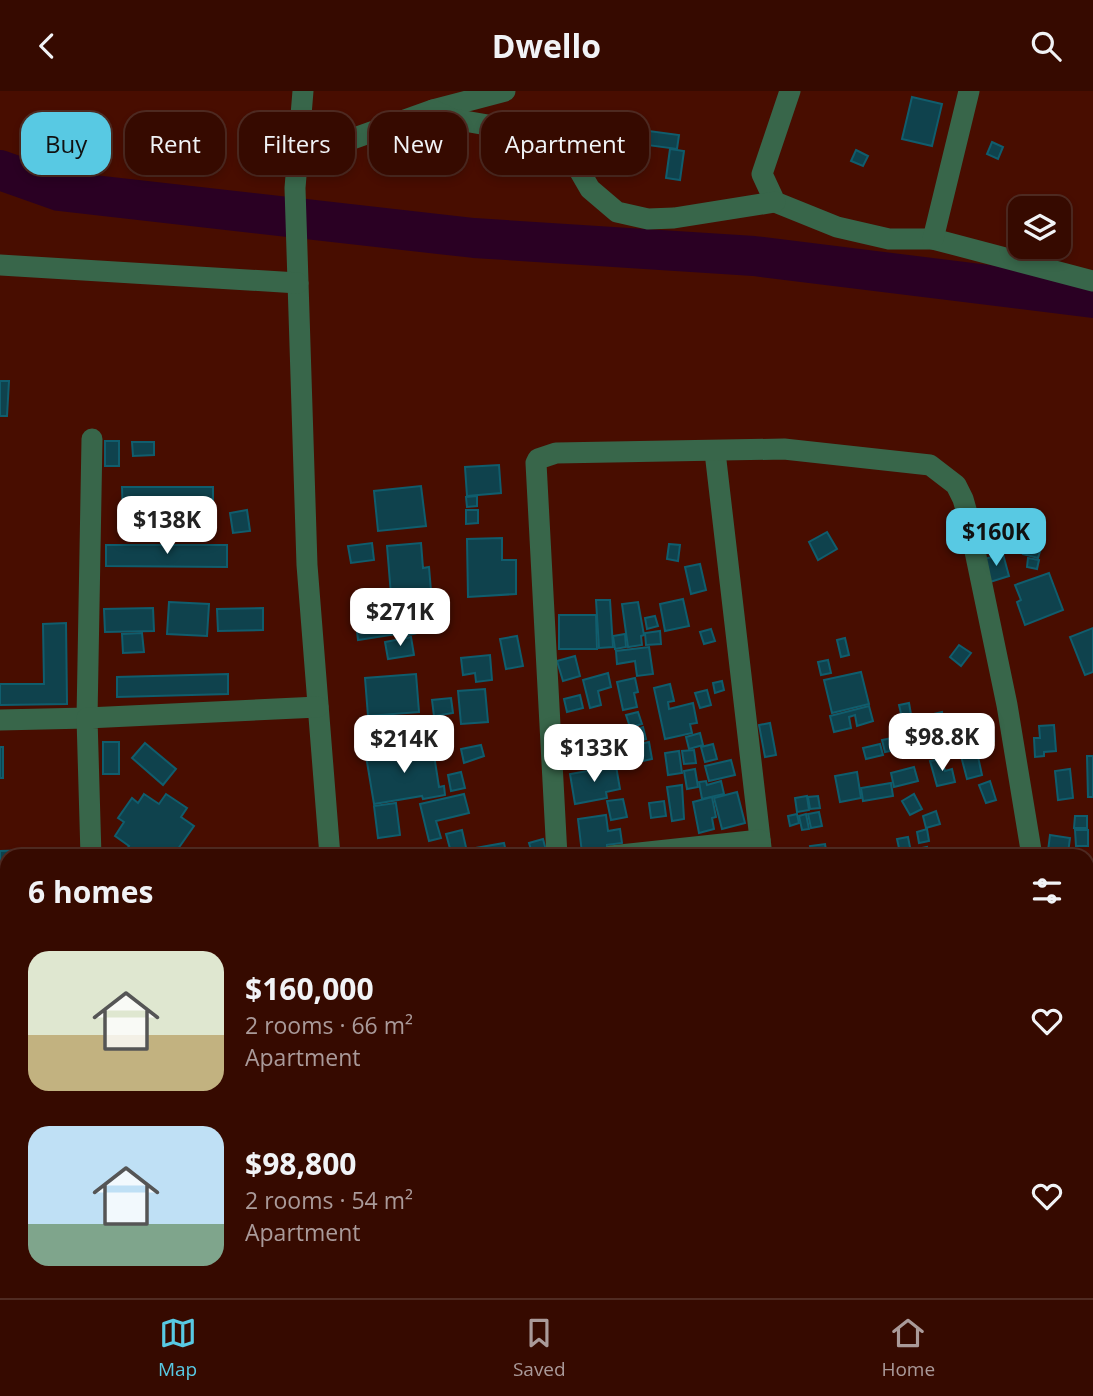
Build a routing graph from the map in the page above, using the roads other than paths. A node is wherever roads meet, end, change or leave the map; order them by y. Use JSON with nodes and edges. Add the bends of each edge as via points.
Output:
{"nodes":[{"id":1,"x":303,"y":91,"type":"edge"},
{"id":2,"x":505,"y":91,"type":"edge"},
{"id":3,"x":790,"y":91,"type":"edge"},
{"id":4,"x":969,"y":91,"type":"edge"},
{"id":5,"x":433,"y":110,"type":"junction"},
{"id":6,"x":302,"y":112,"type":"edge"},
{"id":7,"x":355,"y":138,"type":"edge"},
{"id":8,"x":297,"y":175,"type":"edge"},
{"id":9,"x":775,"y":202,"type":"junction"},
{"id":10,"x":933,"y":239,"type":"junction"},
{"id":11,"x":0,"y":265,"type":"edge"},
{"id":12,"x":298,"y":274,"type":"junction"},
{"id":13,"x":1093,"y":281,"type":"edge"},
{"id":14,"x":92,"y":439,"type":"dead end"},
{"id":15,"x":716,"y":452,"type":"junction"},
{"id":16,"x":318,"y":707,"type":"junction"},
{"id":17,"x":87,"y":718,"type":"junction"},
{"id":18,"x":0,"y":720,"type":"edge"},
{"id":19,"x":761,"y":848,"type":"edge"},
{"id":20,"x":91,"y":849,"type":"edge"},
{"id":21,"x":329,"y":849,"type":"edge"},
{"id":22,"x":557,"y":849,"type":"edge"},
{"id":23,"x":742,"y":849,"type":"edge"},
{"id":24,"x":1031,"y":849,"type":"edge"}],
"edges":[{"from":1,"to":6,"type":"street"},
{"from":2,"to":5,"type":"street"},
{"from":3,"to":9,"type":"street","via":[[762,174]]},
{"from":4,"to":10,"type":"street"},
{"from":5,"to":7,"type":"street"},
{"from":5,"to":9,"type":"street","via":[[453,119],[533,133],[552,141],[590,189],[617,212],[648,219],[674,218]]},
{"from":8,"to":12,"type":"street"},
{"from":9,"to":10,"type":"street","via":[[837,227],[889,239]]},
{"from":10,"to":13,"type":"street"},
{"from":11,"to":12,"type":"street"},
{"from":12,"to":16,"type":"street","via":[[307,565]]},
{"from":14,"to":17,"type":"street"},
{"from":15,"to":19,"type":"street"},
{"from":15,"to":22,"type":"street","via":[[556,453],[536,463]]},
{"from":15,"to":24,"type":"street","via":[[783,449],[930,465],[956,485],[964,499],[1002,677]]},
{"from":16,"to":17,"type":"street"},
{"from":16,"to":21,"type":"street"},
{"from":17,"to":18,"type":"street"},
{"from":17,"to":20,"type":"street"},
{"from":19,"to":23,"type":"street"}]}
